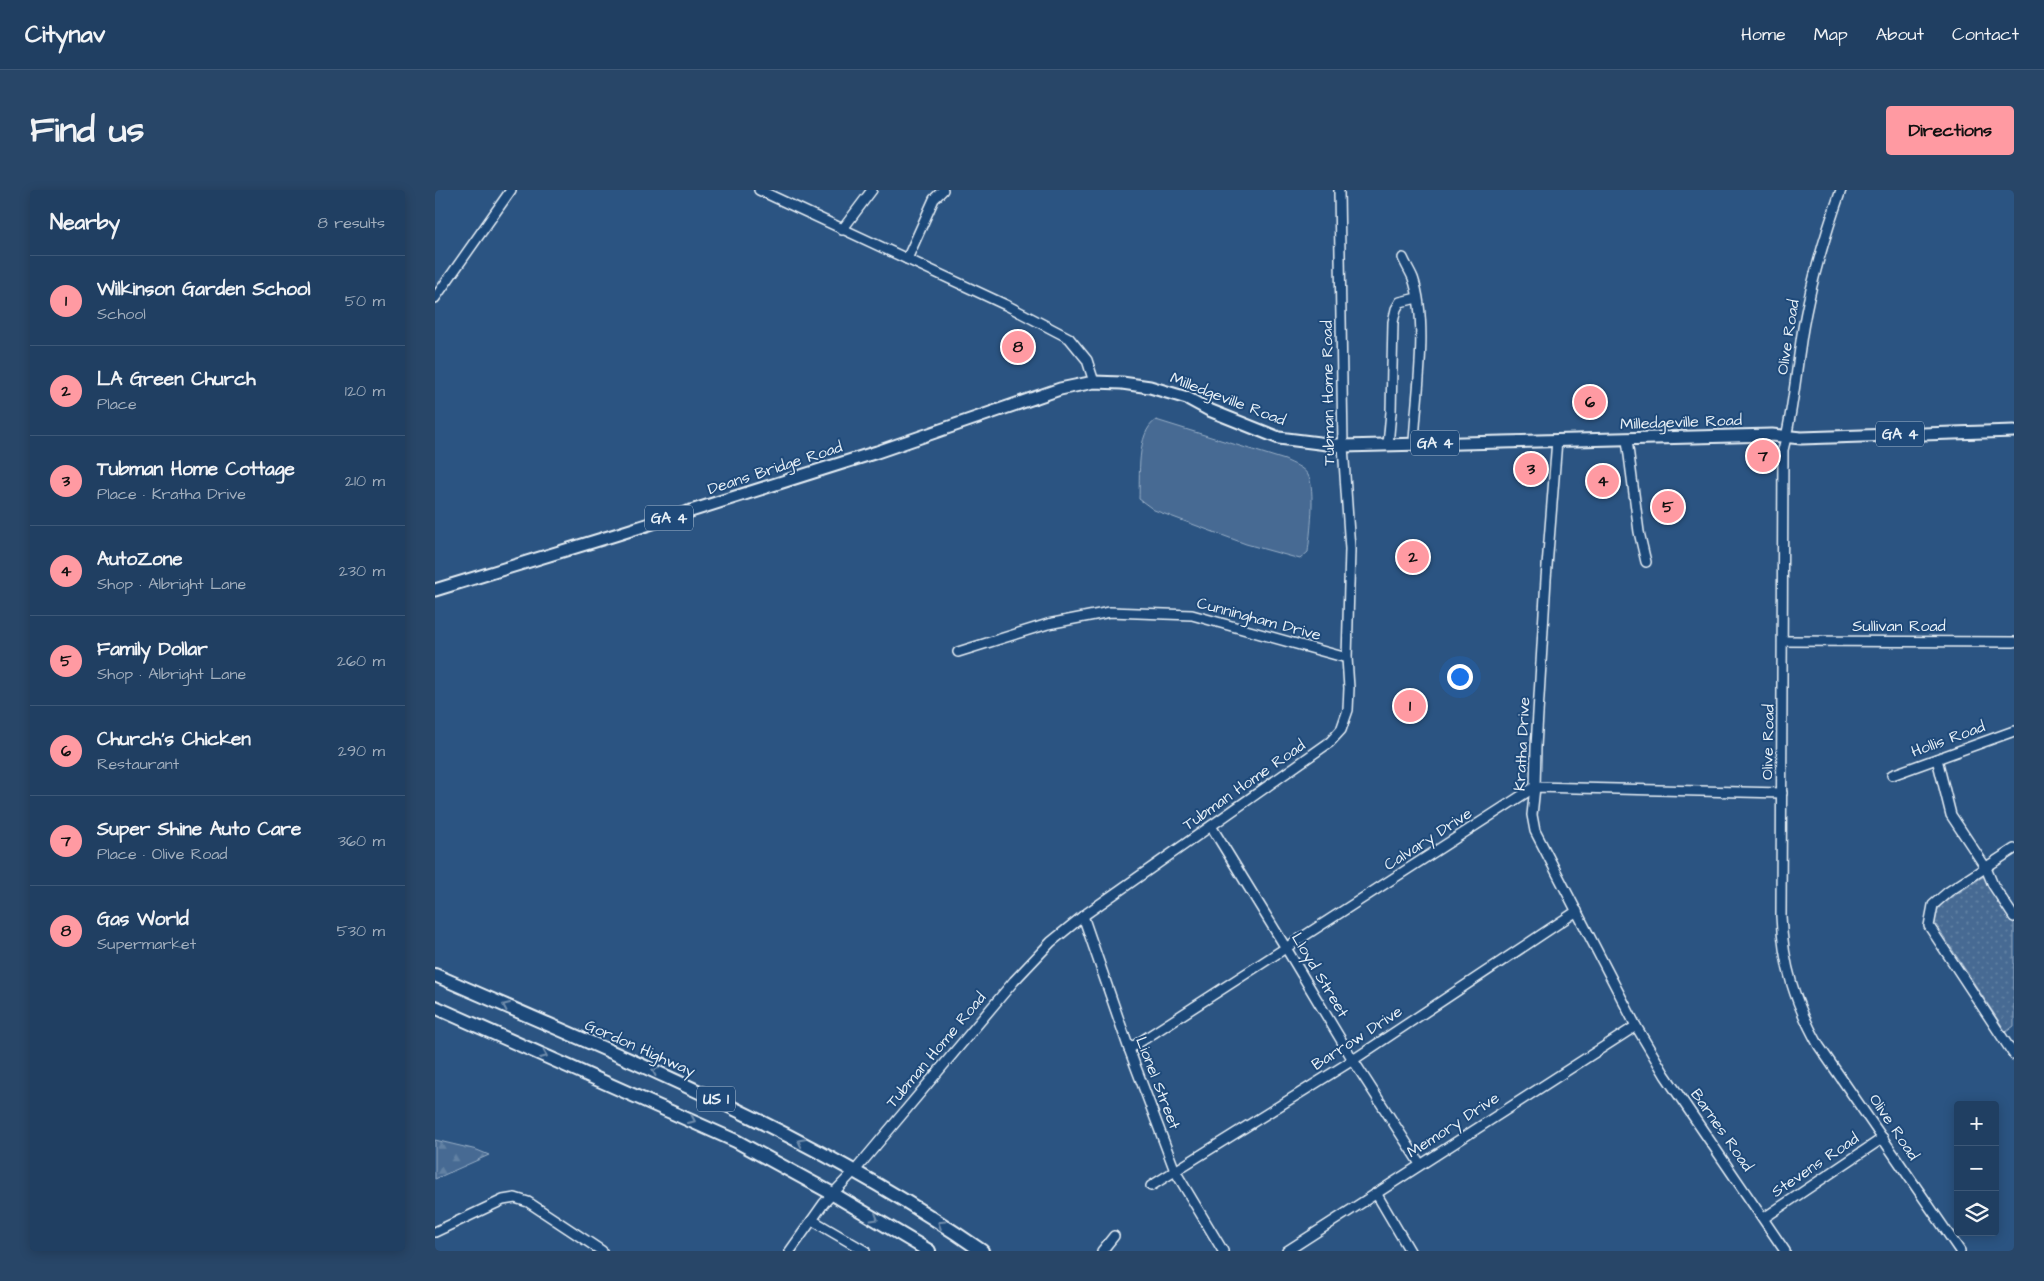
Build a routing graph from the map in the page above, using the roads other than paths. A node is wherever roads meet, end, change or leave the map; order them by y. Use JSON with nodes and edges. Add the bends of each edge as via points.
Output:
{"nodes":[{"id":1,"x":511,"y":190,"type":"edge"},
{"id":2,"x":759,"y":190,"type":"edge"},
{"id":3,"x":872,"y":190,"type":"edge"},
{"id":4,"x":943,"y":190,"type":"edge"},
{"id":5,"x":1339,"y":190,"type":"edge"},
{"id":6,"x":1841,"y":190,"type":"edge"},
{"id":7,"x":842,"y":230,"type":"junction"},
{"id":8,"x":1403,"y":258,"type":"dead end"},
{"id":9,"x":907,"y":260,"type":"junction"},
{"id":10,"x":435,"y":298,"type":"edge"},
{"id":11,"x":1417,"y":298,"type":"junction"},
{"id":12,"x":1094,"y":382,"type":"junction"},
{"id":13,"x":2014,"y":430,"type":"edge"},
{"id":14,"x":1787,"y":436,"type":"junction"},
{"id":15,"x":1557,"y":440,"type":"junction"},
{"id":16,"x":1627,"y":440,"type":"junction"},
{"id":17,"x":1414,"y":443,"type":"junction"},
{"id":18,"x":1388,"y":444,"type":"junction"},
{"id":19,"x":1343,"y":446,"type":"junction"},
{"id":20,"x":1646,"y":562,"type":"dead end"},
{"id":21,"x":435,"y":590,"type":"edge"},
{"id":22,"x":1784,"y":641,"type":"junction"},
{"id":23,"x":2014,"y":642,"type":"edge"},
{"id":24,"x":958,"y":652,"type":"dead end"},
{"id":25,"x":1347,"y":658,"type":"junction"},
{"id":26,"x":2014,"y":731,"type":"edge"},
{"id":27,"x":1937,"y":759,"type":"junction"},
{"id":28,"x":1892,"y":775,"type":"dead end"},
{"id":29,"x":1535,"y":787,"type":"junction"},
{"id":30,"x":1782,"y":793,"type":"junction"},
{"id":31,"x":1211,"y":826,"type":"junction"},
{"id":32,"x":2014,"y":849,"type":"edge"},
{"id":33,"x":1986,"y":868,"type":"junction"},
{"id":34,"x":1577,"y":911,"type":"junction"},
{"id":35,"x":1083,"y":916,"type":"junction"},
{"id":36,"x":2014,"y":917,"type":"edge"},
{"id":37,"x":1287,"y":948,"type":"junction"},
{"id":38,"x":435,"y":975,"type":"edge"},
{"id":39,"x":435,"y":1007,"type":"edge"},
{"id":40,"x":1636,"y":1026,"type":"junction"},
{"id":41,"x":1129,"y":1050,"type":"junction"},
{"id":42,"x":2014,"y":1055,"type":"edge"},
{"id":43,"x":1353,"y":1060,"type":"junction"},
{"id":44,"x":1883,"y":1138,"type":"junction"},
{"id":45,"x":1420,"y":1164,"type":"junction"},
{"id":46,"x":854,"y":1171,"type":"junction"},
{"id":47,"x":1175,"y":1171,"type":"junction"},
{"id":48,"x":1151,"y":1186,"type":"dead end"},
{"id":49,"x":1376,"y":1193,"type":"junction"},
{"id":50,"x":833,"y":1194,"type":"junction"},
{"id":51,"x":1764,"y":1218,"type":"junction"},
{"id":52,"x":812,"y":1220,"type":"junction"},
{"id":53,"x":435,"y":1232,"type":"edge"},
{"id":54,"x":1114,"y":1236,"type":"dead end"},
{"id":55,"x":602,"y":1251,"type":"edge"},
{"id":56,"x":790,"y":1251,"type":"edge"},
{"id":57,"x":865,"y":1251,"type":"edge"},
{"id":58,"x":929,"y":1251,"type":"edge"},
{"id":59,"x":982,"y":1251,"type":"edge"},
{"id":60,"x":1102,"y":1251,"type":"edge"},
{"id":61,"x":1223,"y":1251,"type":"edge"},
{"id":62,"x":1287,"y":1251,"type":"edge"},
{"id":63,"x":1410,"y":1251,"type":"edge"},
{"id":64,"x":1785,"y":1251,"type":"edge"},
{"id":65,"x":1960,"y":1251,"type":"edge"}],
"edges":[{"from":1,"to":10,"type":"street"},
{"from":2,"to":7,"type":"street"},
{"from":3,"to":7,"type":"street"},
{"from":4,"to":9,"type":"street","via":[[934,199]]},
{"from":5,"to":19,"type":"street","name":"Tubman Home Road"},
{"from":6,"to":14,"type":"street","name":"Olive Road","via":[[1822,244],[1810,294]]},
{"from":7,"to":9,"type":"street"},
{"from":8,"to":11,"type":"street","via":[[1413,278]]},
{"from":9,"to":12,"type":"street","via":[[1069,338],[1087,360]]},
{"from":11,"to":17,"type":"street","via":[[1420,355]]},
{"from":11,"to":18,"type":"street","via":[[1400,302],[1394,316]]},
{"from":12,"to":19,"type":"main road","name":"Milledgeville Road","number":"GA 4","via":[[1150,387],[1187,398],[1279,438]]},
{"from":12,"to":21,"type":"main road","name":"Deans Bridge Road","number":"GA 4","via":[[1060,389],[844,463]]},
{"from":13,"to":14,"type":"main road","name":"Milledgeville Road","number":"GA 4"},
{"from":14,"to":16,"type":"main road","name":"Milledgeville Road","number":"GA 4"},
{"from":14,"to":22,"type":"street","name":"Olive Road","via":[[1783,450]]},
{"from":15,"to":16,"type":"main road","name":"Milledgeville Road","number":"GA 4"},
{"from":15,"to":17,"type":"main road","name":"Milledgeville Road","number":"GA 4"},
{"from":15,"to":29,"type":"street","name":"Kratha Drive"},
{"from":16,"to":20,"type":"street"},
{"from":17,"to":18,"type":"main road","name":"Milledgeville Road","number":"GA 4"},
{"from":18,"to":19,"type":"main road","name":"Milledgeville Road","number":"GA 4"},
{"from":19,"to":25,"type":"street","name":"Tubman Home Road","via":[[1349,549]]},
{"from":22,"to":23,"type":"street","name":"Sullivan Road"},
{"from":22,"to":30,"type":"street","name":"Olive Road"},
{"from":24,"to":25,"type":"street","name":"Cunningham Drive","via":[[1048,624],[1110,612],[1192,615]]},
{"from":25,"to":31,"type":"street","name":"Tubman Home Road","via":[[1349,710],[1341,730],[1330,742]]},
{"from":26,"to":27,"type":"street","name":"Hollis Road"},
{"from":27,"to":28,"type":"street","name":"Hollis Road"},
{"from":27,"to":33,"type":"street","via":[[1951,815]]},
{"from":29,"to":30,"type":"street"},
{"from":29,"to":34,"type":"street","name":"Kratha Drive","via":[[1532,815],[1535,831]]},
{"from":29,"to":37,"type":"street","name":"Calvary Drive"},
{"from":30,"to":44,"type":"street","name":"Olive Road","via":[[1782,934],[1793,991],[1819,1046]]},
{"from":31,"to":35,"type":"street","name":"Tubman Home Road"},
{"from":31,"to":37,"type":"street","name":"Lloyd Street"},
{"from":32,"to":33,"type":"street"},
{"from":33,"to":36,"type":"street"},
{"from":33,"to":42,"type":"street","via":[[1933,905],[1929,926]]},
{"from":34,"to":40,"type":"street","name":"Kratha Drive"},
{"from":34,"to":43,"type":"street","name":"Barrow Drive"},
{"from":35,"to":41,"type":"street","name":"Lionel Street"},
{"from":35,"to":46,"type":"street","name":"Tubman Home Road","via":[[1051,942],[1013,981]]},
{"from":37,"to":41,"type":"street","name":"Calvary Drive"},
{"from":37,"to":43,"type":"street","name":"Lloyd Street"},
{"from":46,"to":38,"type":"highway","name":"Gordon Highway","number":"US 1","one_way":true,"via":[[716,1099]]},
{"from":39,"to":50,"type":"highway","number":"US 1","one_way":true,"via":[[703,1125]]},
{"from":40,"to":45,"type":"street","name":"Memory Drive"},
{"from":40,"to":51,"type":"street","name":"Barnes Road"},
{"from":41,"to":47,"type":"street","name":"Lionel Street"},
{"from":43,"to":45,"type":"street","name":"Lloyd Street"},
{"from":43,"to":47,"type":"street","name":"Barrow Drive"},
{"from":44,"to":51,"type":"street","name":"Stevens Road"},
{"from":44,"to":65,"type":"street","name":"Olive Road"},
{"from":45,"to":49,"type":"street","name":"Memory Drive"},
{"from":46,"to":50,"type":"street","name":"Tubman Home Road"},
{"from":59,"to":46,"type":"highway","name":"Gordon Highway","number":"US 1","one_way":true},
{"from":47,"to":48,"type":"street","name":"Barrow Drive"},
{"from":47,"to":61,"type":"street","name":"Lionel Street"},
{"from":49,"to":62,"type":"street","name":"Memory Drive"},
{"from":49,"to":63,"type":"street"},
{"from":50,"to":52,"type":"street","name":"Tubman Home Road"},
{"from":50,"to":58,"type":"highway","number":"US 1","one_way":true},
{"from":51,"to":64,"type":"street","name":"Barnes Road"},
{"from":52,"to":56,"type":"street","name":"Tubman Home Road"},
{"from":52,"to":57,"type":"street"},
{"from":53,"to":55,"type":"street","via":[[510,1198],[528,1202]]},
{"from":54,"to":60,"type":"street"}]}
